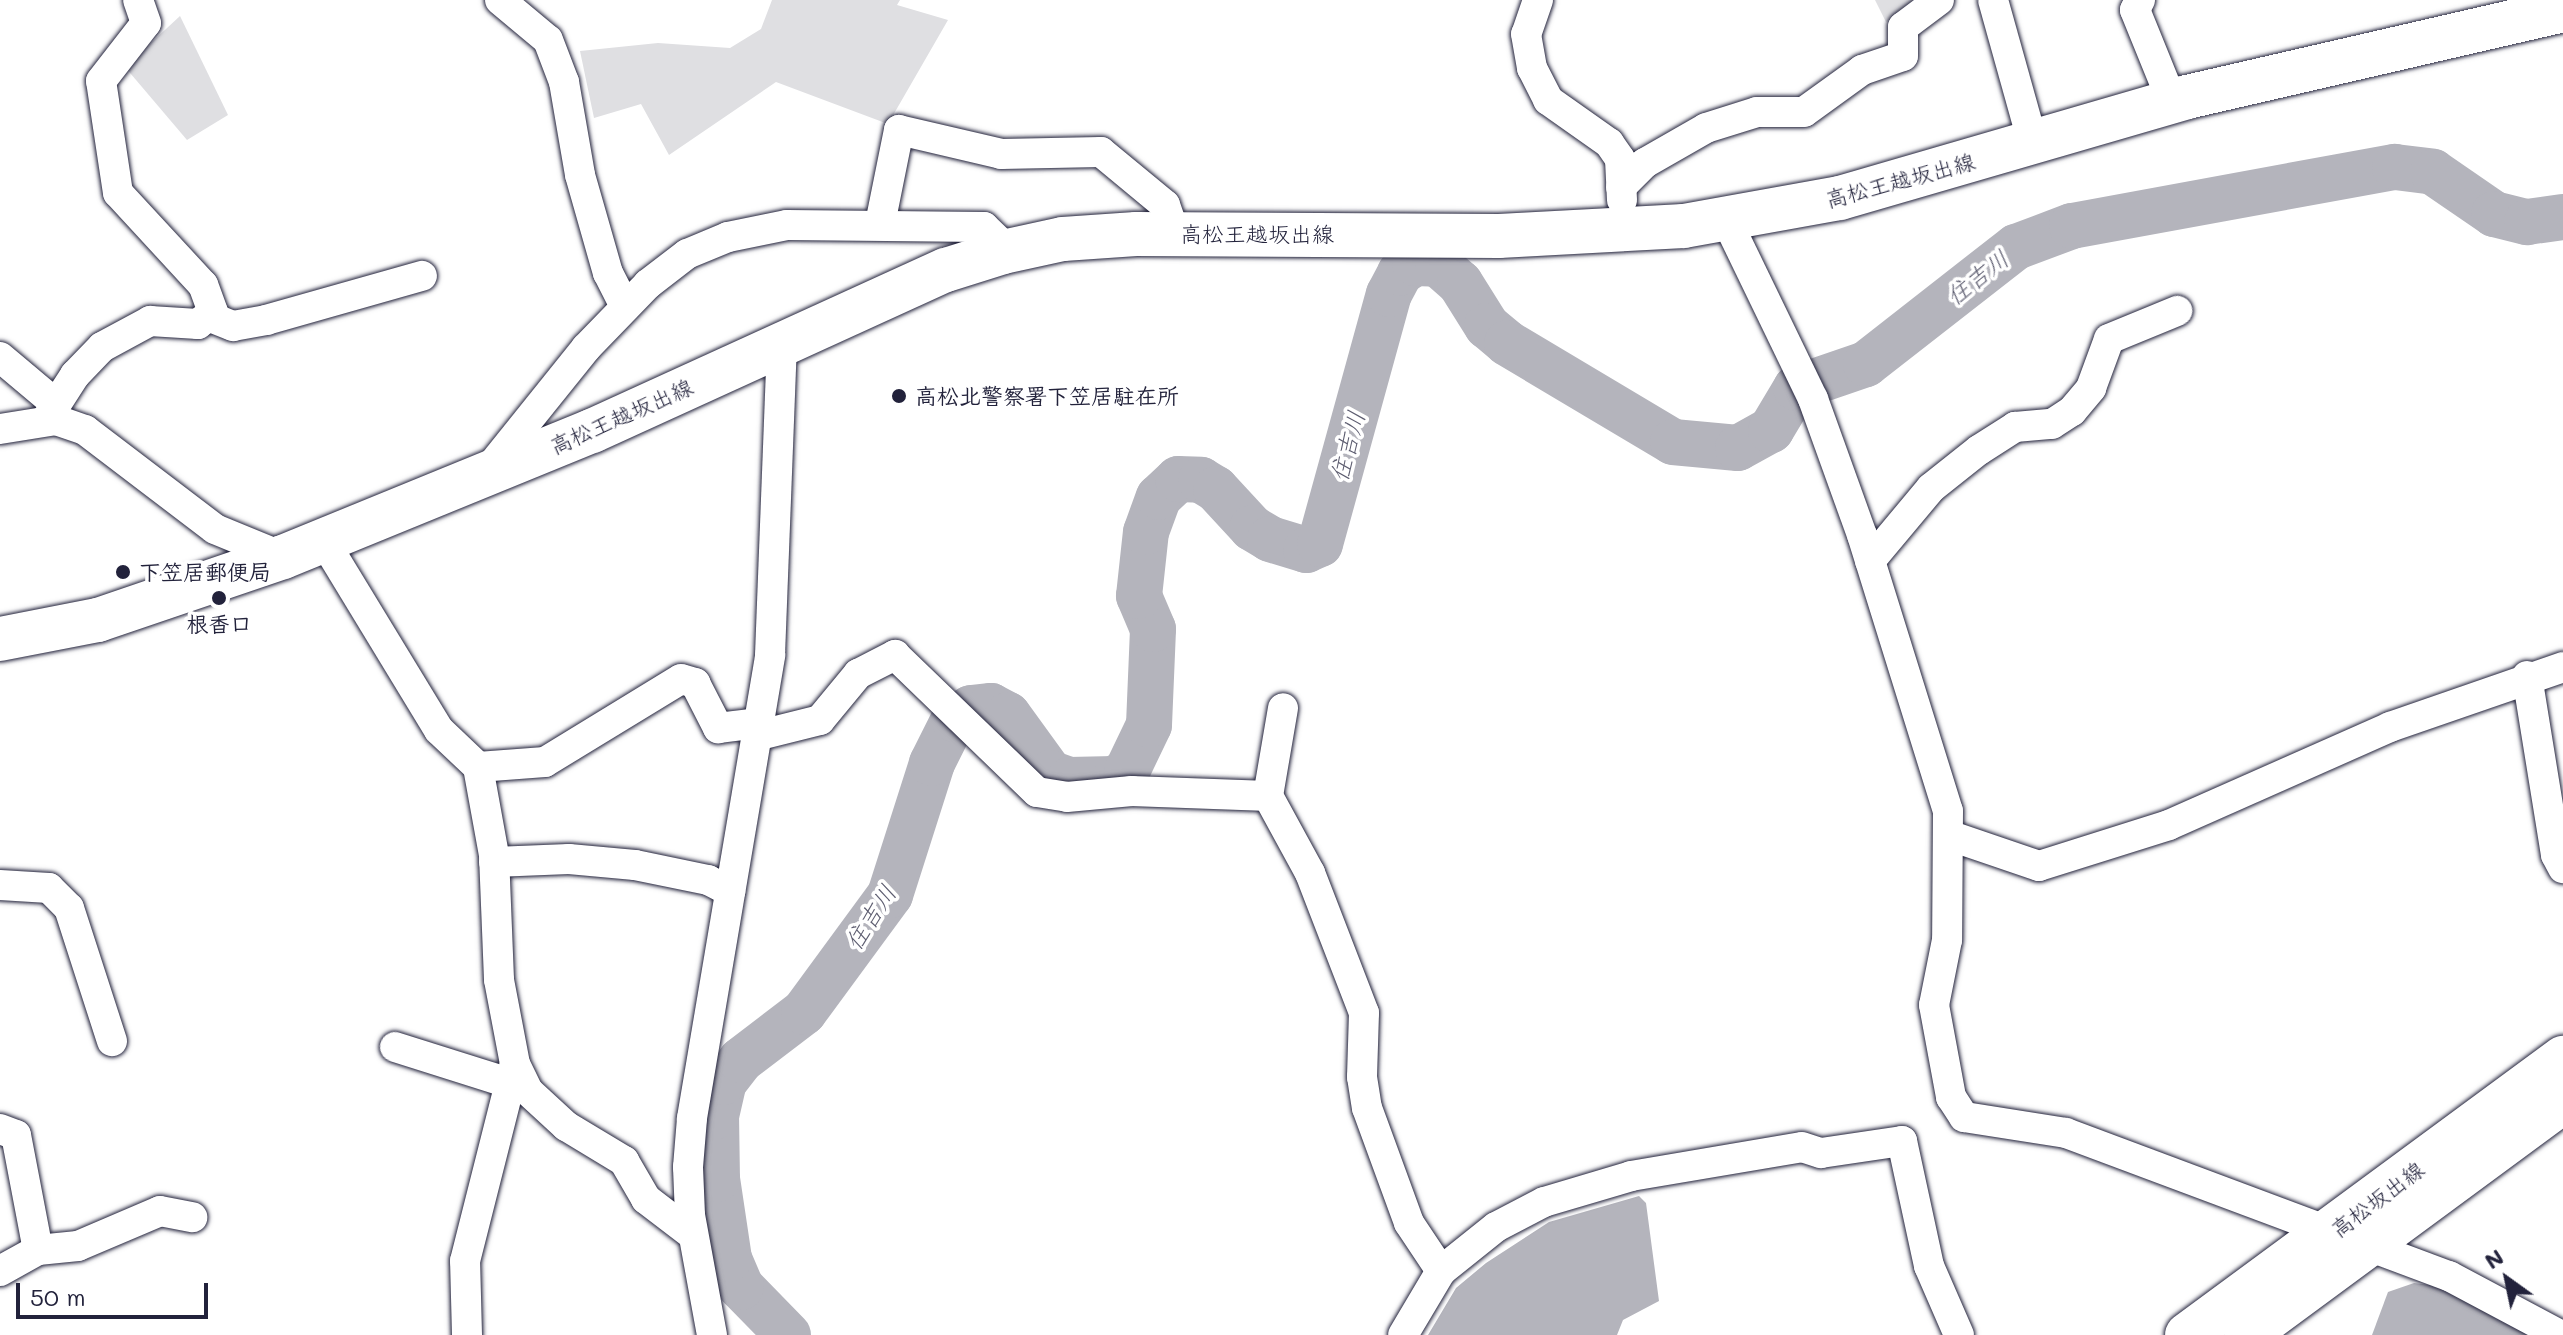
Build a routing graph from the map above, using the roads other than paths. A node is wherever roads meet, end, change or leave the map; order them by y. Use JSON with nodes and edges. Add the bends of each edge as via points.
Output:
{"nodes":[{"id":1,"x":138,"y":0,"type":"edge"},
{"id":2,"x":500,"y":0,"type":"edge"},
{"id":3,"x":1538,"y":0,"type":"edge"},
{"id":4,"x":1939,"y":0,"type":"edge"},
{"id":5,"x":1993,"y":0,"type":"edge"},
{"id":6,"x":2140,"y":0,"type":"edge"},
{"id":7,"x":2563,"y":10,"type":"edge"},
{"id":8,"x":2172,"y":101,"type":"junction"},
{"id":9,"x":2033,"y":143,"type":"junction"},
{"id":10,"x":1621,"y":187,"type":"junction"},
{"id":11,"x":1726,"y":219,"type":"junction"},
{"id":12,"x":880,"y":224,"type":"junction"},
{"id":13,"x":1622,"y":230,"type":"junction"},
{"id":14,"x":1175,"y":234,"type":"junction"},
{"id":15,"x":1009,"y":251,"type":"junction"},
{"id":16,"x":422,"y":276,"type":"dead end"},
{"id":17,"x":625,"y":307,"type":"junction"},
{"id":18,"x":2177,"y":311,"type":"dead end"},
{"id":19,"x":208,"y":316,"type":"junction"},
{"id":20,"x":782,"y":342,"type":"junction"},
{"id":21,"x":0,"y":357,"type":"edge"},
{"id":22,"x":51,"y":412,"type":"junction"},
{"id":23,"x":0,"y":429,"type":"edge"},
{"id":24,"x":485,"y":475,"type":"junction"},
{"id":25,"x":324,"y":541,"type":"junction"},
{"id":26,"x":283,"y":557,"type":"junction"},
{"id":27,"x":1870,"y":561,"type":"junction"},
{"id":28,"x":0,"y":639,"type":"edge"},
{"id":29,"x":2563,"y":667,"type":"edge"},
{"id":30,"x":2527,"y":676,"type":"junction"},
{"id":31,"x":1283,"y":708,"type":"dead end"},
{"id":32,"x":757,"y":730,"type":"junction"},
{"id":33,"x":478,"y":767,"type":"junction"},
{"id":34,"x":1268,"y":796,"type":"junction"},
{"id":35,"x":1948,"y":835,"type":"junction"},
{"id":36,"x":494,"y":862,"type":"junction"},
{"id":37,"x":2563,"y":868,"type":"edge"},
{"id":38,"x":0,"y":885,"type":"edge"},
{"id":39,"x":730,"y":891,"type":"junction"},
{"id":40,"x":112,"y":1041,"type":"dead end"},
{"id":41,"x":395,"y":1047,"type":"dead end"},
{"id":42,"x":2563,"y":1058,"type":"edge"},
{"id":43,"x":512,"y":1074,"type":"junction"},
{"id":44,"x":2563,"y":1101,"type":"edge"},
{"id":45,"x":0,"y":1129,"type":"edge"},
{"id":46,"x":192,"y":1217,"type":"dead end"},
{"id":47,"x":2331,"y":1233,"type":"junction"},
{"id":48,"x":693,"y":1235,"type":"junction"},
{"id":49,"x":2372,"y":1246,"type":"junction"},
{"id":50,"x":38,"y":1250,"type":"junction"},
{"id":51,"x":0,"y":1271,"type":"edge"},
{"id":52,"x":1441,"y":1271,"type":"junction"},
{"id":53,"x":466,"y":1302,"type":"junction"},
{"id":54,"x":467,"y":1335,"type":"edge"},
{"id":55,"x":489,"y":1335,"type":"edge"},
{"id":56,"x":712,"y":1335,"type":"edge"},
{"id":57,"x":1403,"y":1335,"type":"edge"},
{"id":58,"x":1959,"y":1335,"type":"edge"},
{"id":59,"x":2187,"y":1335,"type":"edge"},
{"id":60,"x":2246,"y":1335,"type":"edge"},
{"id":61,"x":2560,"y":1335,"type":"edge"}],
"edges":[{"from":1,"to":19,"type":"street","via":[[146,23],[101,81],[118,193],[203,285],[213,312]]},
{"from":2,"to":17,"type":"street","via":[[548,40],[564,82],[580,175],[608,273]]},
{"from":3,"to":10,"type":"street","via":[[1526,34],[1532,68],[1548,100],[1609,143],[1620,159]]},
{"from":4,"to":10,"type":"street","via":[[1903,27],[1903,56],[1862,70],[1804,112],[1757,112],[1706,128],[1645,163]]},
{"from":5,"to":9,"type":"street"},
{"from":6,"to":8,"type":"street","via":[[2135,10]]},
{"from":7,"to":8,"type":"main road","name":"高松王越坂出線"},
{"from":8,"to":9,"type":"main road","name":"高松王越坂出線"},
{"from":9,"to":11,"type":"main road","name":"高松王越坂出線","via":[[1840,198]]},
{"from":10,"to":13,"type":"street"},
{"from":11,"to":13,"type":"main road","name":"高松王越坂出線"},
{"from":11,"to":27,"type":"street","via":[[1813,399]]},
{"from":12,"to":14,"type":"street","via":[[899,130],[1001,154],[1101,152],[1165,205]]},
{"from":12,"to":15,"type":"street","via":[[984,227]]},
{"from":12,"to":17,"type":"street","via":[[787,225],[728,237],[687,254]]},
{"from":13,"to":14,"type":"main road","name":"高松王越坂出線","via":[[1499,236]]},
{"from":14,"to":15,"type":"main road","name":"高松王越坂出線","via":[[1063,239]]},
{"from":15,"to":20,"type":"main road","name":"高松王越坂出線","via":[[946,270]]},
{"from":16,"to":19,"type":"street","via":[[266,320],[233,326]]},
{"from":17,"to":24,"type":"street"},
{"from":18,"to":27,"type":"street","via":[[2109,339],[2091,388],[2072,411],[2052,424],[2015,427],[1979,450],[1931,488]]},
{"from":19,"to":22,"type":"street","via":[[198,324],[150,321],[102,347]]},
{"from":20,"to":24,"type":"main road","name":"高松王越坂出線"},
{"from":20,"to":32,"type":"street","via":[[777,554]]},
{"from":21,"to":22,"type":"street"},
{"from":22,"to":23,"type":"street"},
{"from":22,"to":26,"type":"street","via":[[85,430],[215,529]]},
{"from":24,"to":25,"type":"main road","name":"高松王越坂出線"},
{"from":25,"to":26,"type":"main road","name":"高松王越坂出線"},
{"from":25,"to":33,"type":"street","via":[[439,730]]},
{"from":26,"to":28,"type":"main road","name":"高松王越坂出線","via":[[98,620]]},
{"from":27,"to":35,"type":"street","via":[[1948,811]]},
{"from":29,"to":30,"type":"street"},
{"from":30,"to":35,"type":"street","via":[[2390,727],[2169,825],[2039,866]]},
{"from":30,"to":37,"type":"street","via":[[2556,855]]},
{"from":31,"to":34,"type":"street"},
{"from":32,"to":33,"type":"street","via":[[718,728],[695,683],[681,679],[545,762]]},
{"from":32,"to":34,"type":"street","via":[[820,720],[858,674],[895,655],[1037,792],[1067,797],[1132,791]]},
{"from":32,"to":39,"type":"street"},
{"from":33,"to":36,"type":"street"},
{"from":34,"to":52,"type":"street","via":[[1310,873],[1364,1013],[1362,1077],[1367,1108],[1409,1223]]},
{"from":35,"to":47,"type":"street","via":[[1947,940],[1934,1005],[1951,1097],[1964,1117],[2066,1133]]},
{"from":36,"to":39,"type":"street","via":[[569,859],[635,865],[708,880]]},
{"from":36,"to":43,"type":"street","via":[[499,980]]},
{"from":38,"to":40,"type":"street","via":[[49,888],[69,908]]},
{"from":39,"to":48,"type":"street","via":[[692,1118]]},
{"from":41,"to":43,"type":"street"},
{"from":42,"to":47,"type":"main road","name":"高松坂出線"},
{"from":43,"to":48,"type":"street","via":[[566,1126],[624,1161],[646,1199]]},
{"from":43,"to":53,"type":"street","via":[[465,1261]]},
{"from":44,"to":49,"type":"main road","name":"高松坂出線"},
{"from":45,"to":50,"type":"street","via":[[16,1135]]},
{"from":46,"to":50,"type":"street","via":[[160,1211],[78,1246]]},
{"from":47,"to":49,"type":"street"},
{"from":47,"to":59,"type":"main road","name":"高松坂出線"},
{"from":48,"to":56,"type":"street"},
{"from":49,"to":60,"type":"main road","name":"高松坂出線"},
{"from":49,"to":61,"type":"street","via":[[2496,1297]]},
{"from":50,"to":51,"type":"street"},
{"from":52,"to":57,"type":"street"},
{"from":52,"to":58,"type":"street","via":[[1496,1227],[1532,1208],[1631,1176],[1802,1147],[1821,1153],[1902,1141],[1925,1252]]},
{"from":53,"to":54,"type":"street"},
{"from":53,"to":55,"type":"street"}]}
